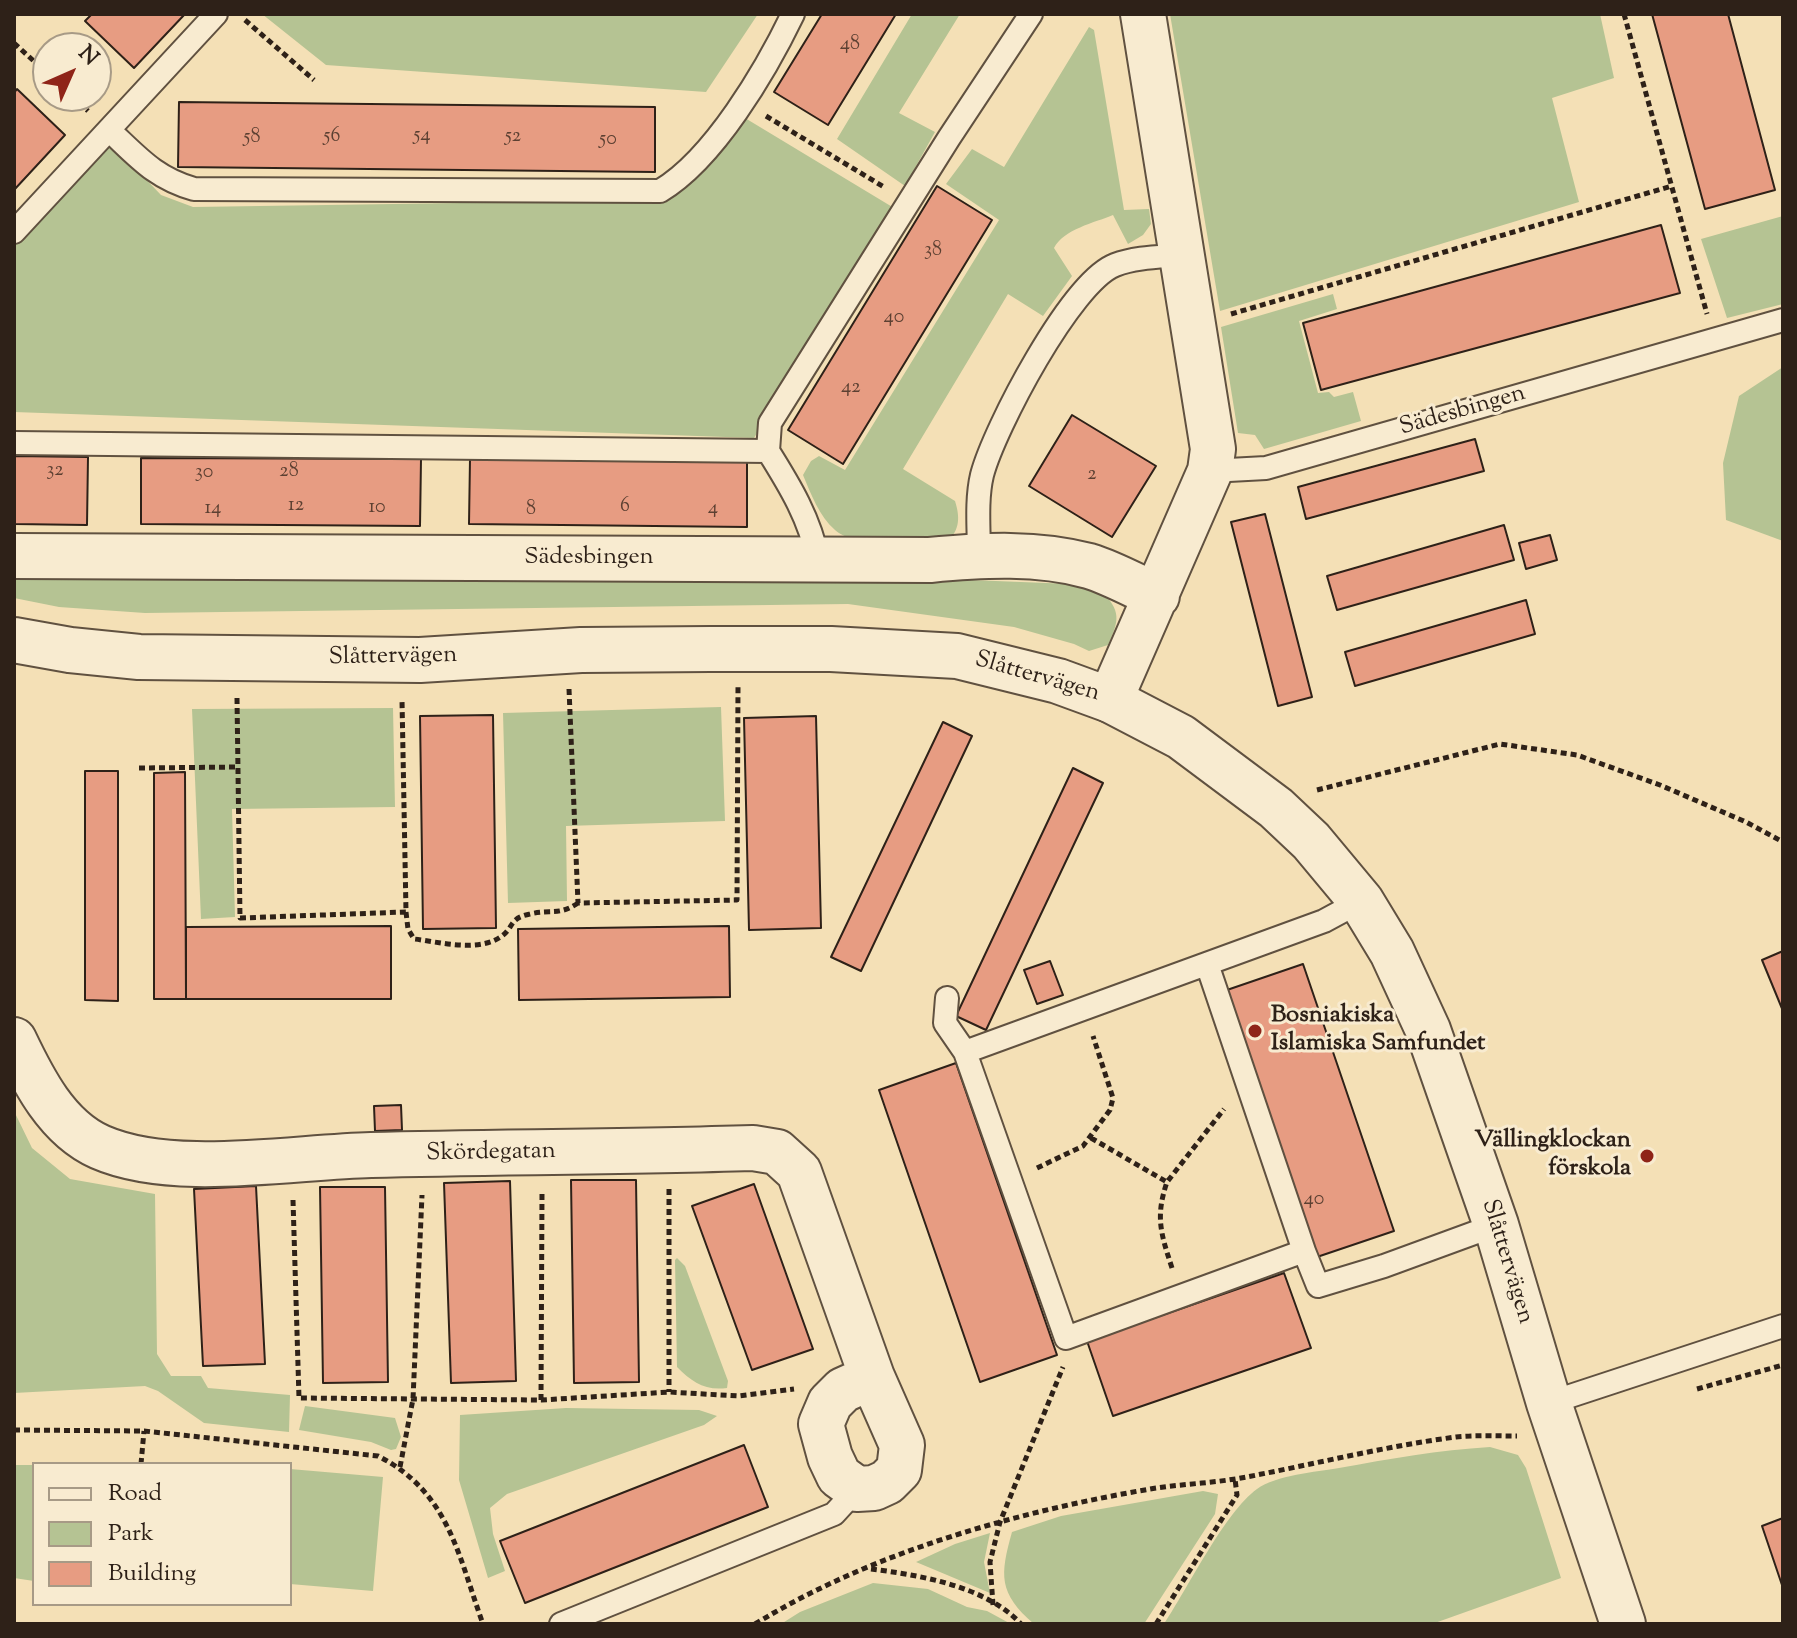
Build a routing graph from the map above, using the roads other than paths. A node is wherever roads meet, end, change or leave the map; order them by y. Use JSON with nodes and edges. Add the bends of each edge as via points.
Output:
{"nodes":[{"id":1,"x":216,"y":14,"type":"edge"},
{"id":2,"x":793,"y":14,"type":"edge"},
{"id":3,"x":1031,"y":14,"type":"edge"},
{"id":4,"x":1143,"y":14,"type":"edge"},
{"id":5,"x":109,"y":130,"type":"junction"},
{"id":6,"x":14,"y":232,"type":"edge"},
{"id":7,"x":1182,"y":255,"type":"junction"},
{"id":8,"x":1783,"y":320,"type":"edge"},
{"id":9,"x":14,"y":443,"type":"edge"},
{"id":10,"x":768,"y":451,"type":"junction"},
{"id":11,"x":1210,"y":471,"type":"junction"},
{"id":12,"x":979,"y":555,"type":"junction"},
{"id":13,"x":14,"y":556,"type":"edge"},
{"id":14,"x":818,"y":560,"type":"junction"},
{"id":15,"x":1157,"y":596,"type":"junction"},
{"id":16,"x":14,"y":640,"type":"edge"},
{"id":17,"x":1110,"y":700,"type":"junction"},
{"id":18,"x":1361,"y":901,"type":"junction"},
{"id":19,"x":1207,"y":964,"type":"junction"},
{"id":20,"x":947,"y":998,"type":"dead end"},
{"id":21,"x":14,"y":1040,"type":"edge"},
{"id":22,"x":965,"y":1052,"type":"junction"},
{"id":23,"x":1496,"y":1225,"type":"junction"},
{"id":24,"x":1304,"y":1251,"type":"junction"},
{"id":25,"x":1783,"y":1326,"type":"edge"},
{"id":26,"x":872,"y":1377,"type":"junction"},
{"id":27,"x":1553,"y":1414,"type":"junction"},
{"id":28,"x":857,"y":1489,"type":"junction"},
{"id":29,"x":561,"y":1624,"type":"edge"},
{"id":30,"x":1623,"y":1624,"type":"edge"}],
"edges":[{"from":1,"to":5,"type":"lane"},
{"from":2,"to":5,"type":"lane","via":[[742,102],[692,164],[660,191],[194,189],[154,173]]},
{"from":3,"to":10,"type":"lane","via":[[770,423]]},
{"from":4,"to":7,"type":"street"},
{"from":5,"to":6,"type":"lane"},
{"from":7,"to":11,"type":"street","via":[[1211,424]]},
{"from":7,"to":12,"type":"lane","via":[[1115,265],[1097,276],[1065,314],[997,431],[981,477]]},
{"from":8,"to":11,"type":"lane","name":"Sädesbingen","via":[[1266,468]]},
{"from":9,"to":10,"type":"lane"},
{"from":10,"to":14,"type":"lane","via":[[812,531]]},
{"from":11,"to":15,"type":"street"},
{"from":12,"to":14,"type":"street","name":"Sädesbingen"},
{"from":12,"to":15,"type":"street","name":"Sädesbingen","via":[[1091,567]]},
{"from":13,"to":14,"type":"street","name":"Sädesbingen"},
{"from":15,"to":17,"type":"street"},
{"from":16,"to":17,"type":"street","name":"Slåttervägen","via":[[155,657],[420,660],[581,650],[898,652],[957,656],[1023,670]]},
{"from":17,"to":18,"type":"street","name":"Slåttervägen","via":[[1181,737],[1276,808]]},
{"from":18,"to":19,"type":"lane","via":[[1324,921]]},
{"from":18,"to":23,"type":"street","name":"Slåttervägen","via":[[1392,952],[1428,1030]]},
{"from":19,"to":22,"type":"lane"},
{"from":19,"to":24,"type":"lane"},
{"from":20,"to":22,"type":"lane","via":[[945,1023]]},
{"from":21,"to":26,"type":"street","name":"Skördegatan","via":[[32,1078],[62,1120],[99,1146],[183,1165],[424,1154],[753,1148],[777,1152],[799,1172]]},
{"from":22,"to":24,"type":"lane","via":[[1066,1338]]},
{"from":23,"to":24,"type":"lane","via":[[1318,1286]]},
{"from":23,"to":27,"type":"street","name":"Slåttervägen"},
{"from":25,"to":27,"type":"lane"},
{"from":26,"to":28,"type":"street","name":"Skördegatan","via":[[902,1445],[899,1470],[874,1488]]},
{"from":26,"to":28,"type":"street","via":[[843,1390],[821,1424],[839,1476]]},
{"from":27,"to":30,"type":"street","name":"Slåttervägen"},
{"from":28,"to":29,"type":"lane","via":[[834,1514]]}]}
